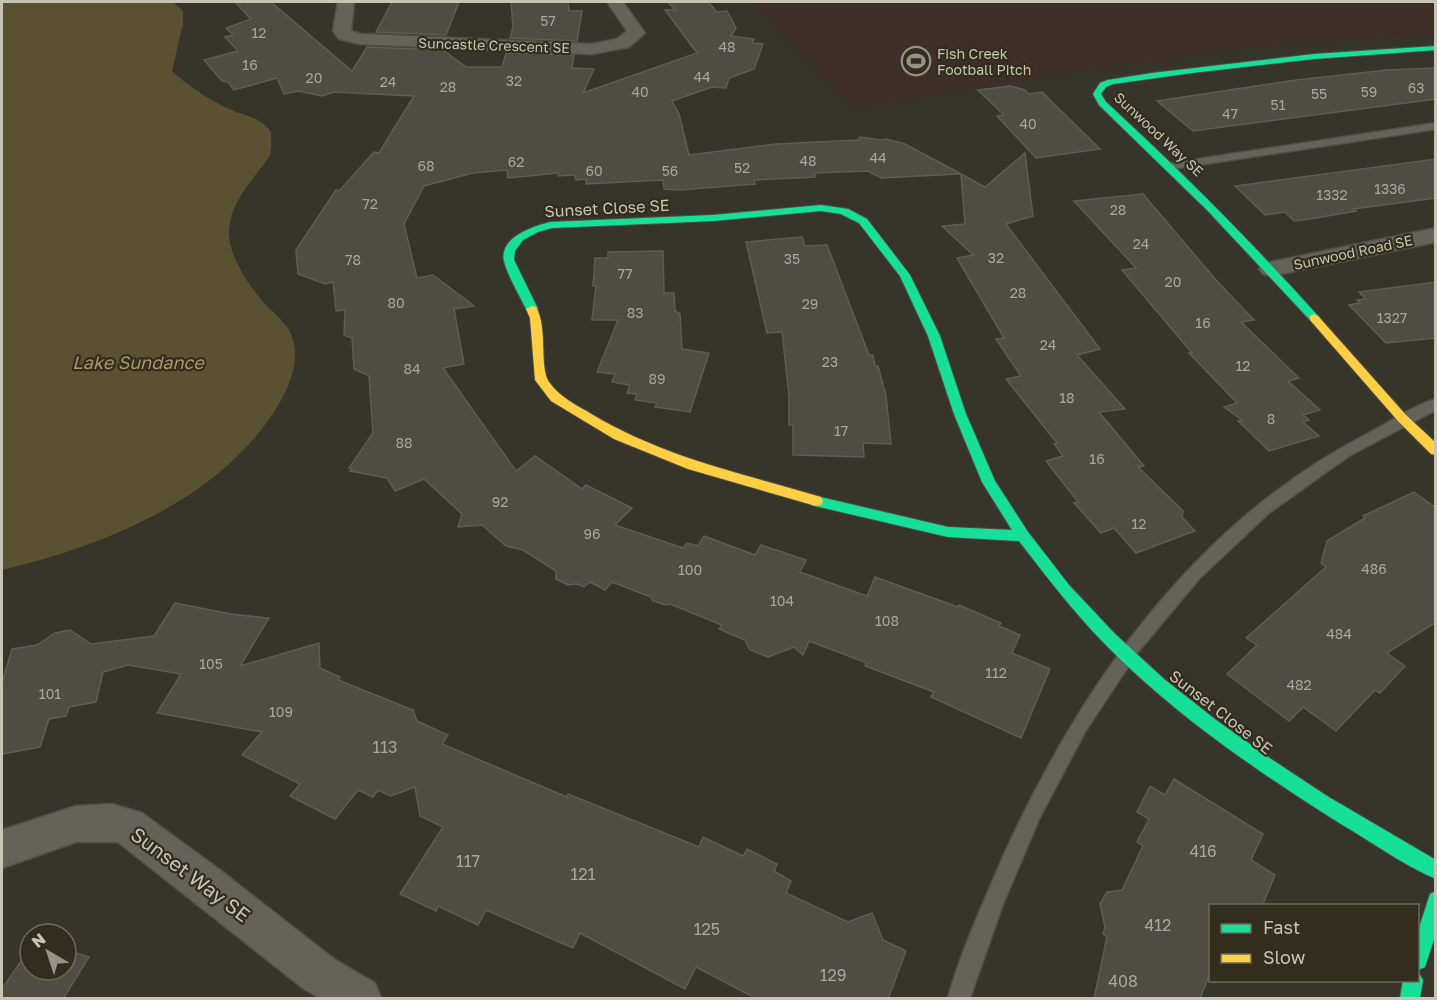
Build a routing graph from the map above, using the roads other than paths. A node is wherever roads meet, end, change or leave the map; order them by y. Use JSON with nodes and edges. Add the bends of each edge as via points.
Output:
{"nodes":[{"id":1,"x":346,"y":2,"type":"edge"},
{"id":2,"x":615,"y":2,"type":"edge"},
{"id":3,"x":1436,"y":48,"type":"edge"},
{"id":4,"x":1436,"y":126,"type":"edge"},
{"id":5,"x":1172,"y":166,"type":"junction"},
{"id":6,"x":1436,"y":235,"type":"edge"},
{"id":7,"x":1270,"y":269,"type":"junction"},
{"id":8,"x":1436,"y":404,"type":"edge"},
{"id":9,"x":1402,"y":418,"type":"junction"},
{"id":10,"x":1436,"y":451,"type":"edge"},
{"id":11,"x":1023,"y":536,"type":"junction"},
{"id":12,"x":1125,"y":654,"type":"junction"},
{"id":13,"x":2,"y":849,"type":"edge"},
{"id":14,"x":1436,"y":870,"type":"edge"},
{"id":15,"x":1436,"y":900,"type":"edge"},
{"id":16,"x":1419,"y":957,"type":"edge"},
{"id":17,"x":1413,"y":982,"type":"edge"},
{"id":18,"x":360,"y":999,"type":"edge"},
{"id":19,"x":959,"y":999,"type":"edge"},
{"id":20,"x":1410,"y":999,"type":"edge"}],
"edges":[{"from":1,"to":2,"type":"street","name":"Suncastle Crescent SE","via":[[342,31],[359,39],[592,49],[623,43],[636,33]]},
{"from":3,"to":5,"type":"street","name":"Sunwood Way SE","via":[[1251,62],[1111,82],[1099,89],[1102,103]]},
{"from":4,"to":5,"type":"lane"},
{"from":5,"to":7,"type":"street","name":"Sunwood Way SE"},
{"from":6,"to":7,"type":"street","name":"Sunwood Road SE"},
{"from":7,"to":9,"type":"street","name":"Sunwood Way SE"},
{"from":8,"to":9,"type":"lane"},
{"from":9,"to":10,"type":"street","name":"Sunwood Way SE"},
{"from":9,"to":12,"type":"lane","via":[[1332,458],[1240,527],[1194,570]]},
{"from":11,"to":11,"type":"street","name":"Sunset Close SE","via":[[948,532],[798,497],[693,466],[589,418],[555,398],[541,380],[536,318],[509,260],[513,244],[528,232],[559,224],[713,218],[821,208],[855,215],[870,227],[905,275],[934,336],[960,414],[989,482]]},
{"from":11,"to":12,"type":"street","name":"Sunset Close SE","via":[[1060,586]]},
{"from":12,"to":14,"type":"street","name":"Sunset Close SE","via":[[1260,764],[1362,829]]},
{"from":12,"to":19,"type":"lane","via":[[1056,763],[981,934]]},
{"from":13,"to":18,"type":"street","name":"Sunset Way SE","via":[[76,824],[112,822],[128,826],[319,974]]},
{"from":15,"to":16,"type":"street"},
{"from":17,"to":20,"type":"street"}]}
